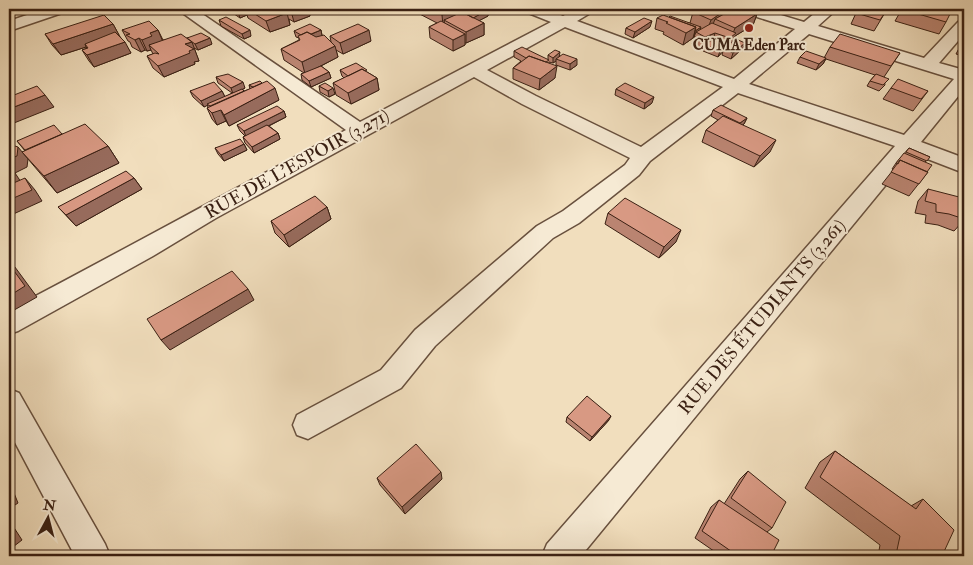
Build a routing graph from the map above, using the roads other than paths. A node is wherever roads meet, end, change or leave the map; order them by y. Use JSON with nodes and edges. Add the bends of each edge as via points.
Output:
{"nodes":[{"id":1,"x":60,"y":9,"type":"edge"},
{"id":2,"x":185,"y":9,"type":"edge"},
{"id":3,"x":530,"y":9,"type":"edge"},
{"id":4,"x":587,"y":9,"type":"edge"},
{"id":5,"x":746,"y":9,"type":"edge"},
{"id":6,"x":829,"y":9,"type":"edge"},
{"id":7,"x":563,"y":21,"type":"junction"},
{"id":8,"x":964,"y":25,"type":"edge"},
{"id":9,"x":9,"y":26,"type":"edge"},
{"id":10,"x":806,"y":27,"type":"junction"},
{"id":11,"x":927,"y":64,"type":"junction"},
{"id":12,"x":473,"y":69,"type":"junction"},
{"id":13,"x":964,"y":77,"type":"edge"},
{"id":14,"x":736,"y":86,"type":"junction"},
{"id":15,"x":359,"y":130,"type":"junction"},
{"id":16,"x":909,"y":144,"type":"junction"},
{"id":17,"x":643,"y":156,"type":"junction"},
{"id":18,"x":964,"y":166,"type":"edge"},
{"id":19,"x":9,"y":323,"type":"edge"},
{"id":20,"x":9,"y":402,"type":"edge"},
{"id":21,"x":308,"y":425,"type":"dead end"},
{"id":22,"x":93,"y":556,"type":"edge"},
{"id":23,"x":559,"y":556,"type":"edge"}],
"edges":[{"from":1,"to":9,"type":"street"},
{"from":2,"to":15,"type":"street"},
{"from":3,"to":7,"type":"street"},
{"from":4,"to":7,"type":"street","name":"RUE DE L'ESPOIR (3.271)"},
{"from":5,"to":10,"type":"street"},
{"from":6,"to":10,"type":"street"},
{"from":7,"to":12,"type":"street","name":"RUE DE L'ESPOIR (3.271)"},
{"from":7,"to":14,"type":"street"},
{"from":8,"to":11,"type":"street"},
{"from":10,"to":11,"type":"street"},
{"from":10,"to":14,"type":"street"},
{"from":11,"to":13,"type":"street"},
{"from":12,"to":15,"type":"street","name":"RUE DE L'ESPOIR (3.271)"},
{"from":12,"to":17,"type":"street"},
{"from":13,"to":16,"type":"street","name":"RUE DES ÉTUDIANTS (3.261)"},
{"from":14,"to":16,"type":"street"},
{"from":14,"to":17,"type":"street"},
{"from":15,"to":19,"type":"street","name":"RUE DE L'ESPOIR (3.271)"},
{"from":16,"to":18,"type":"street"},
{"from":16,"to":23,"type":"street","name":"RUE DES ÉTUDIANTS (3.261)"},
{"from":17,"to":21,"type":"street","via":[[613,185],[545,232],[426,338],[391,378]]},
{"from":20,"to":22,"type":"street"}]}
